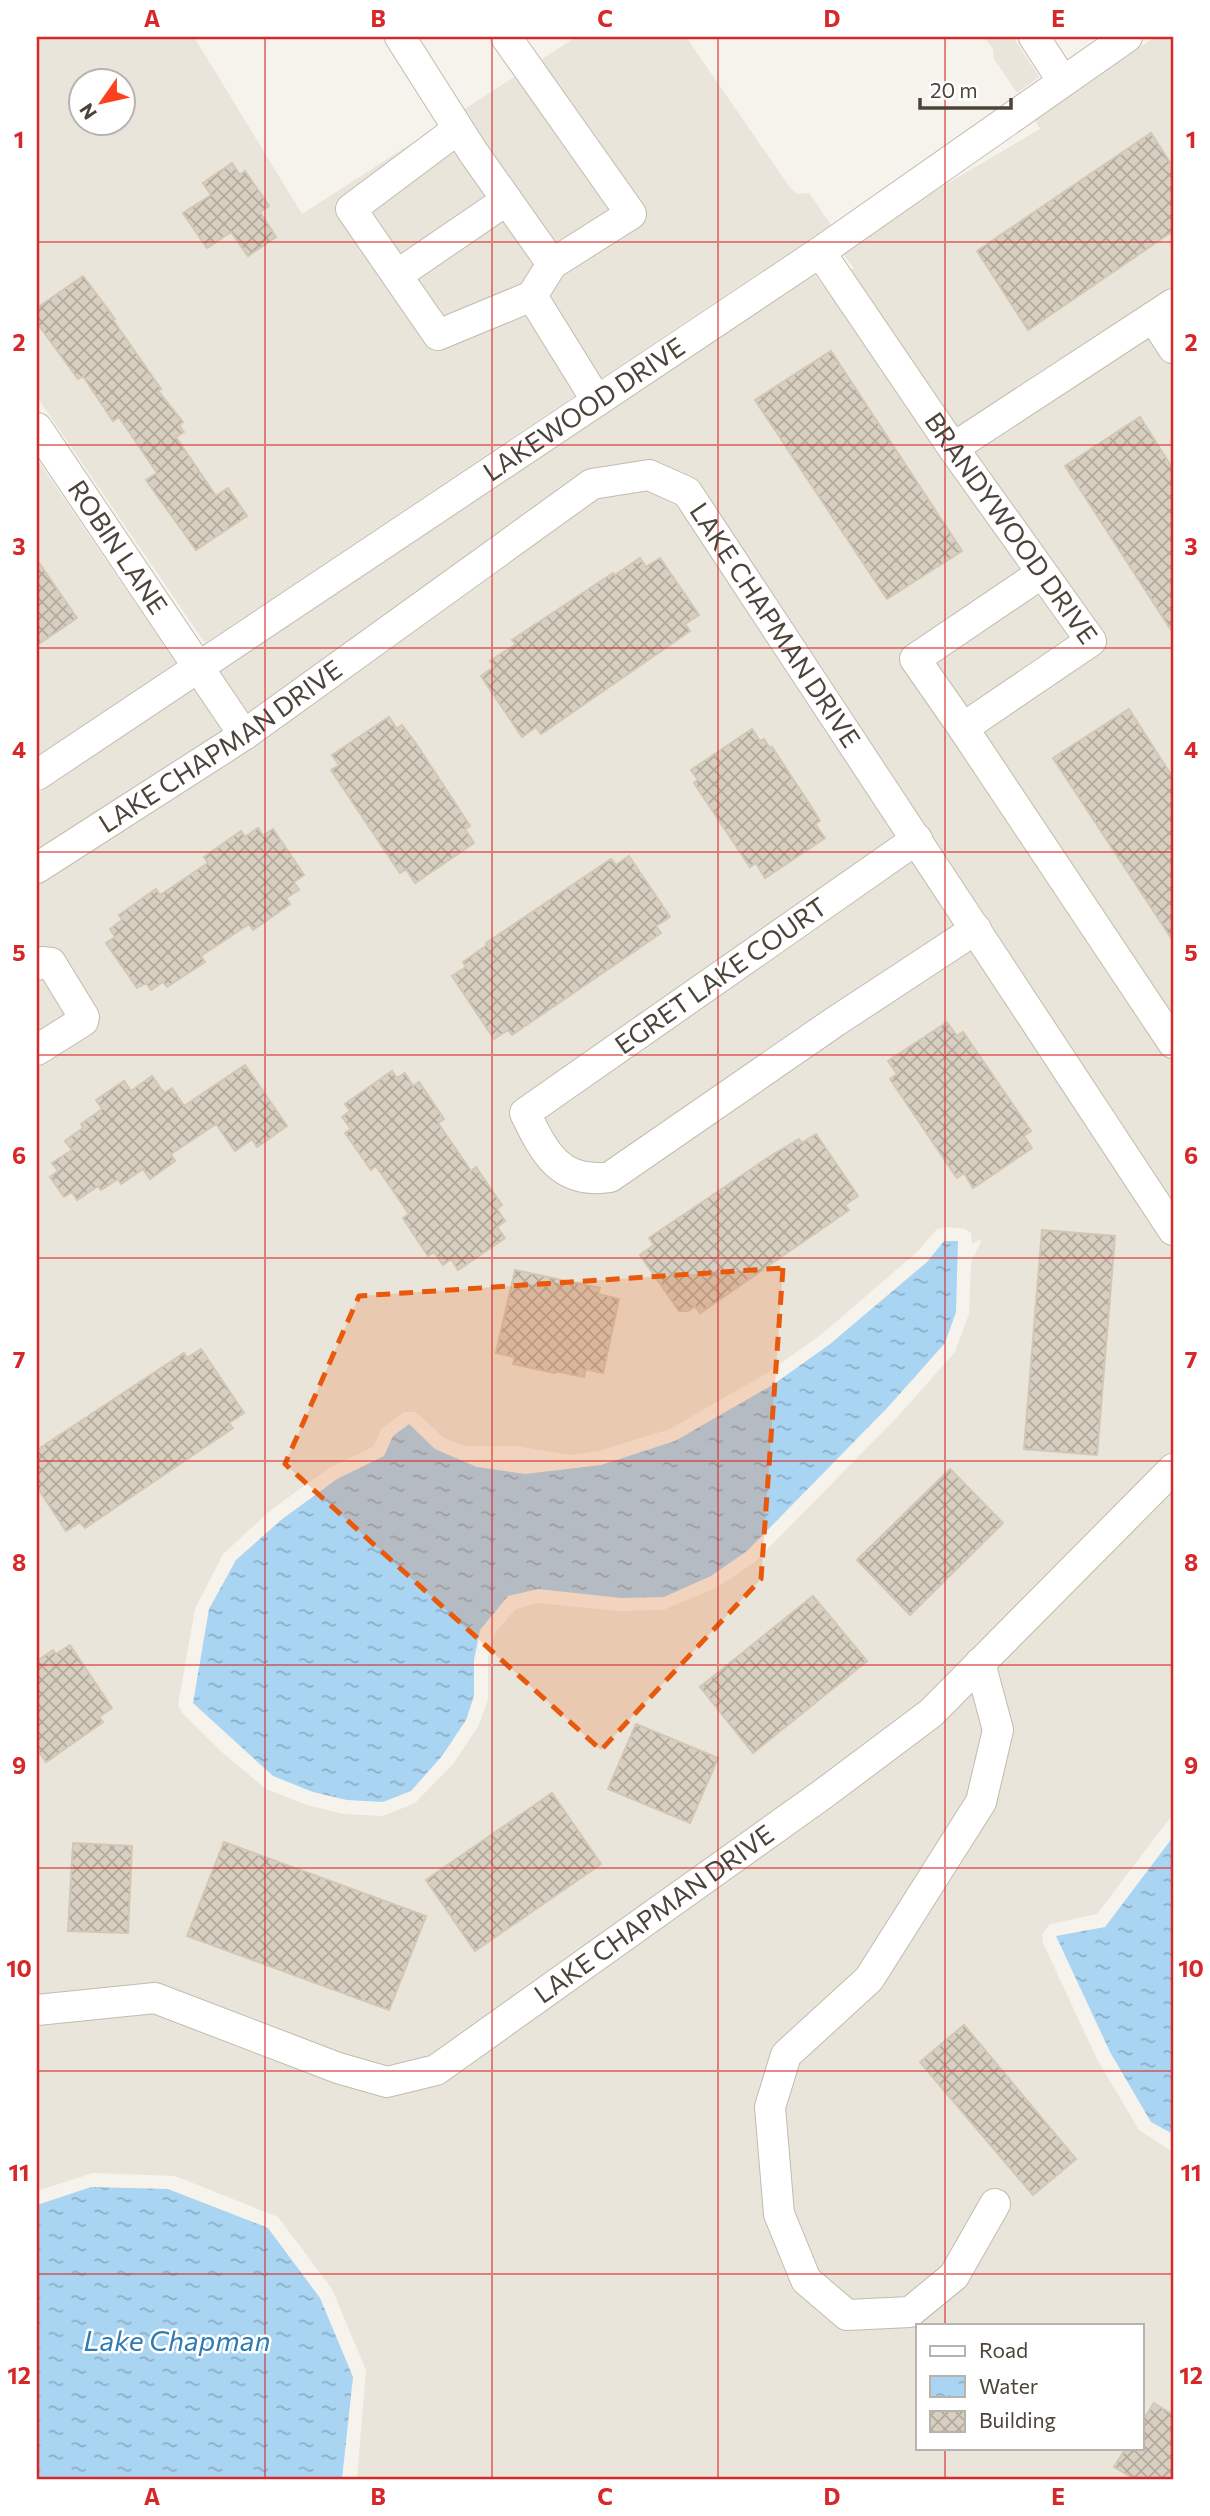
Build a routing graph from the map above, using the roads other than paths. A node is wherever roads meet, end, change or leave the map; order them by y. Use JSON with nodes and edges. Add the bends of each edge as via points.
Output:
{"nodes":[{"id":1,"x":400,"y":37,"type":"edge"},
{"id":2,"x":506,"y":37,"type":"edge"},
{"id":3,"x":1034,"y":37,"type":"edge"},
{"id":4,"x":1127,"y":37,"type":"edge"},
{"id":5,"x":1062,"y":80,"type":"junction"},
{"id":6,"x":458,"y":129,"type":"junction"},
{"id":7,"x":507,"y":200,"type":"junction"},
{"id":8,"x":820,"y":251,"type":"junction"},
{"id":9,"x":552,"y":264,"type":"junction"},
{"id":10,"x":397,"y":275,"type":"junction"},
{"id":11,"x":532,"y":296,"type":"junction"},
{"id":12,"x":1163,"y":311,"type":"edge"},
{"id":13,"x":1173,"y":348,"type":"edge"},
{"id":14,"x":597,"y":401,"type":"junction"},
{"id":15,"x":37,"y":428,"type":"edge"},
{"id":16,"x":953,"y":448,"type":"junction"},
{"id":17,"x":1042,"y":573,"type":"junction"},
{"id":18,"x":199,"y":666,"type":"junction"},
{"id":19,"x":963,"y":728,"type":"junction"},
{"id":20,"x":244,"y":735,"type":"junction"},
{"id":21,"x":37,"y":775,"type":"edge"},
{"id":22,"x":916,"y":839,"type":"junction"},
{"id":23,"x":37,"y":868,"type":"edge"},
{"id":24,"x":976,"y":929,"type":"junction"},
{"id":25,"x":37,"y":965,"type":"edge"},
{"id":26,"x":1173,"y":1043,"type":"edge"},
{"id":27,"x":37,"y":1050,"type":"edge"},
{"id":28,"x":1173,"y":1230,"type":"edge"},
{"id":29,"x":1173,"y":1469,"type":"edge"},
{"id":30,"x":980,"y":1663,"type":"junction"},
{"id":31,"x":37,"y":2010,"type":"edge"},
{"id":32,"x":995,"y":2204,"type":"dead end"}],
"edges":[{"from":1,"to":6,"type":"street"},
{"from":2,"to":9,"type":"street","via":[[631,214]]},
{"from":3,"to":5,"type":"street"},
{"from":4,"to":5,"type":"street","name":"LAKEWOOD DRIVE"},
{"from":5,"to":8,"type":"street","name":"LAKEWOOD DRIVE"},
{"from":6,"to":7,"type":"street"},
{"from":6,"to":10,"type":"street","via":[[351,209]]},
{"from":7,"to":9,"type":"street"},
{"from":7,"to":10,"type":"street"},
{"from":8,"to":14,"type":"street","name":"LAKEWOOD DRIVE"},
{"from":8,"to":16,"type":"street","name":"BRANDYWOOD DRIVE"},
{"from":9,"to":11,"type":"street"},
{"from":10,"to":11,"type":"street","via":[[438,335]]},
{"from":11,"to":14,"type":"street"},
{"from":12,"to":13,"type":"street"},
{"from":12,"to":16,"type":"street"},
{"from":14,"to":18,"type":"street","name":"LAKEWOOD DRIVE"},
{"from":15,"to":18,"type":"street","name":"ROBIN LANE"},
{"from":16,"to":17,"type":"street","name":"BRANDYWOOD DRIVE"},
{"from":17,"to":19,"type":"street","via":[[915,659]]},
{"from":17,"to":19,"type":"street","name":"BRANDYWOOD DRIVE","via":[[1091,641]]},
{"from":18,"to":20,"type":"street","name":"ROBIN LANE"},
{"from":18,"to":21,"type":"street","name":"LAKEWOOD DRIVE"},
{"from":19,"to":26,"type":"street"},
{"from":20,"to":22,"type":"street","name":"LAKE CHAPMAN DRIVE","via":[[592,484],[649,475],[687,492]]},
{"from":20,"to":23,"type":"street","name":"LAKE CHAPMAN DRIVE"},
{"from":22,"to":24,"type":"street","name":"LAKE CHAPMAN DRIVE"},
{"from":22,"to":24,"type":"street","name":"EGRET LAKE COURT","via":[[525,1113],[542,1148],[563,1171],[591,1180],[610,1177]]},
{"from":24,"to":28,"type":"street","name":"LAKE CHAPMAN DRIVE"},
{"from":25,"to":27,"type":"street","via":[[51,963],[84,1017]]},
{"from":29,"to":30,"type":"street","name":"LAKE CHAPMAN DRIVE"},
{"from":30,"to":31,"type":"street","name":"LAKE CHAPMAN DRIVE","via":[[920,1721],[823,1794],[436,2070],[387,2082],[338,2068],[155,1998]]},
{"from":30,"to":32,"type":"street","via":[[998,1730],[981,1802],[869,1979],[786,2055],[770,2107],[779,2214],[806,2280],[848,2315],[910,2312],[954,2277]]}]}
